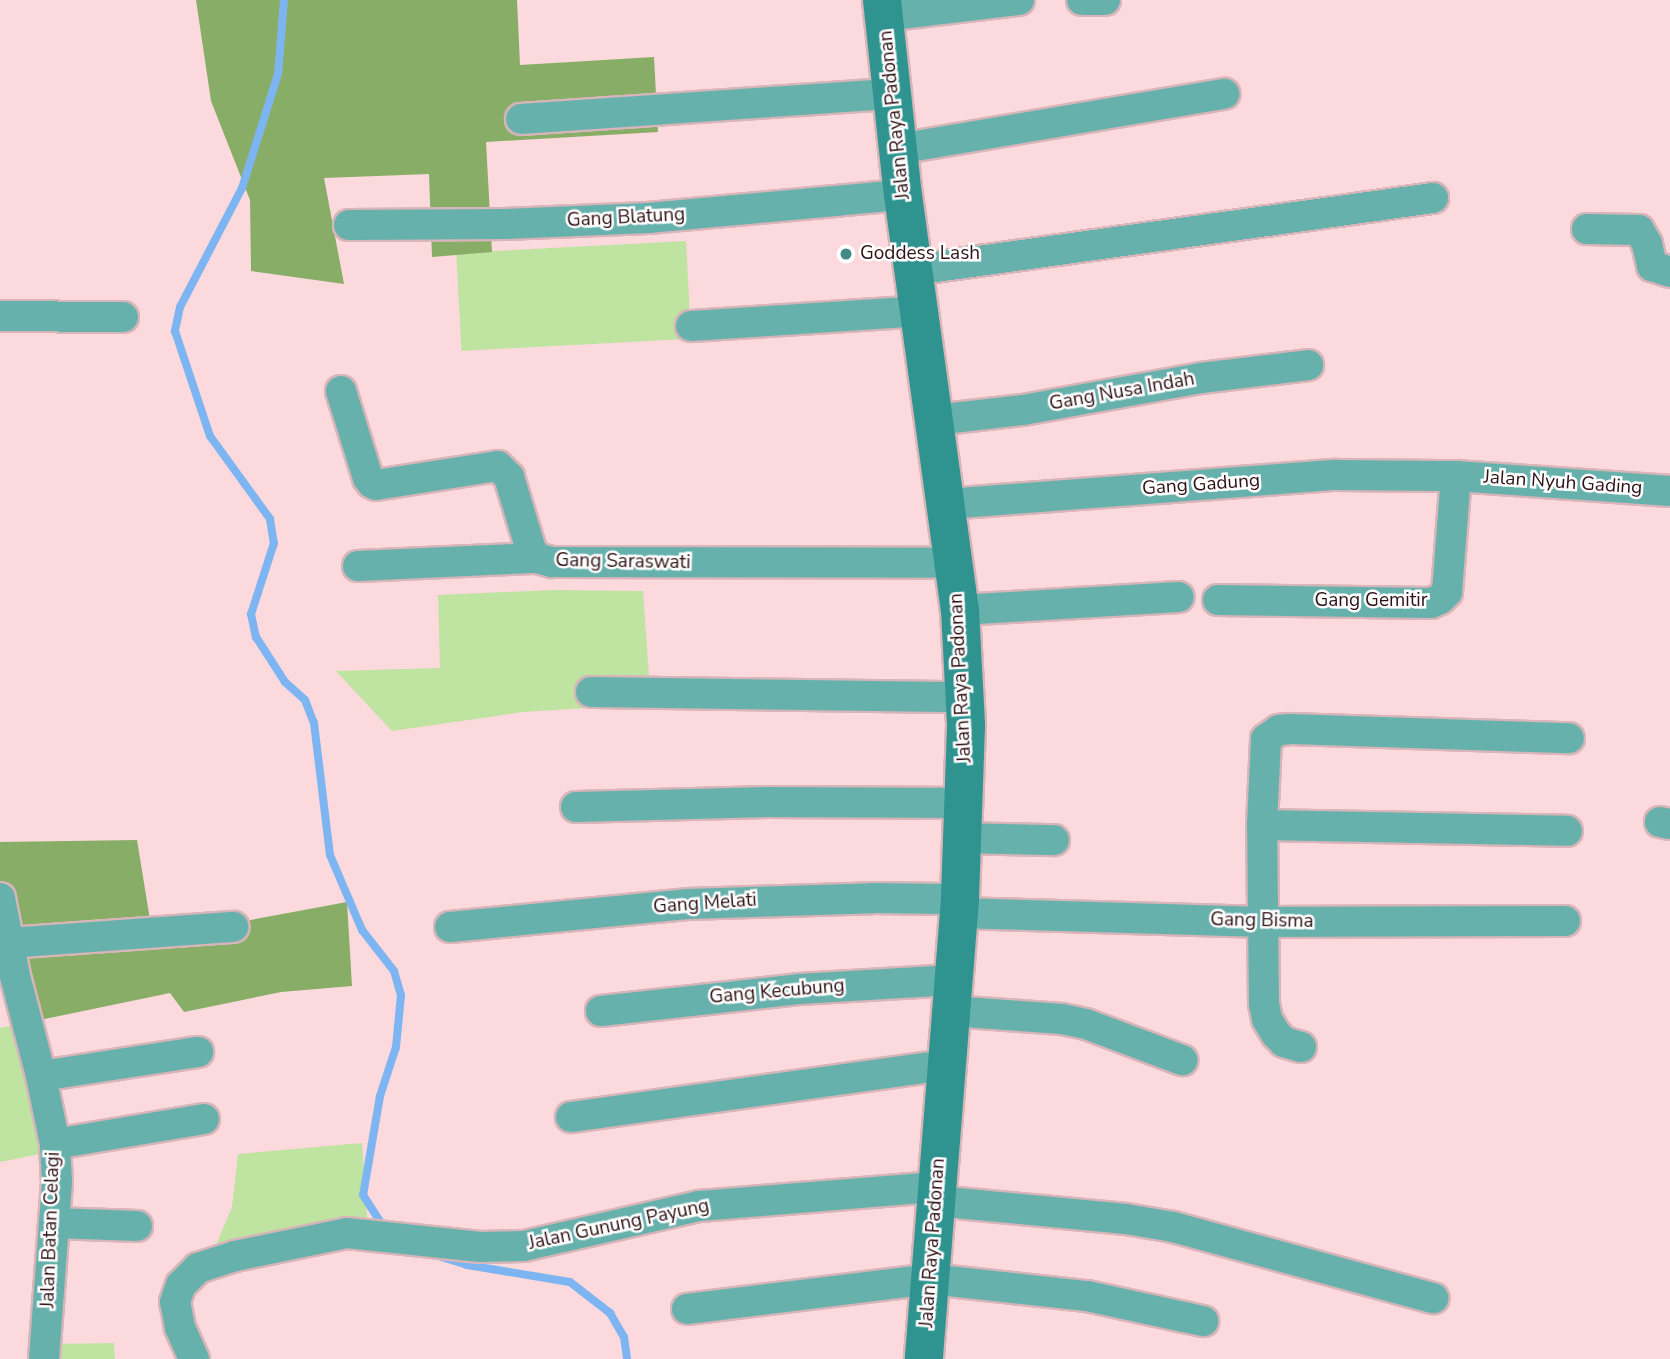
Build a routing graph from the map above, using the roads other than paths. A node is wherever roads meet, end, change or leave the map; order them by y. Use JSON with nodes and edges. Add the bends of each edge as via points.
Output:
{"nodes":[{"id":1,"x":1019,"y":0,"type":"edge"},
{"id":2,"x":1082,"y":0,"type":"edge"},
{"id":3,"x":1105,"y":0,"type":"edge"},
{"id":4,"x":883,"y":8,"type":"edge"},
{"id":5,"x":892,"y":94,"type":"junction"},
{"id":6,"x":1224,"y":94,"type":"dead end"},
{"id":7,"x":521,"y":119,"type":"dead end"},
{"id":8,"x":898,"y":149,"type":"junction"},
{"id":9,"x":903,"y":195,"type":"junction"},
{"id":10,"x":1433,"y":198,"type":"dead end"},
{"id":11,"x":349,"y":225,"type":"dead end"},
{"id":12,"x":1587,"y":229,"type":"dead end"},
{"id":13,"x":914,"y":270,"type":"junction"},
{"id":14,"x":1670,"y":272,"type":"edge"},
{"id":15,"x":920,"y":311,"type":"junction"},
{"id":16,"x":0,"y":316,"type":"edge"},
{"id":17,"x":122,"y":317,"type":"dead end"},
{"id":18,"x":691,"y":326,"type":"dead end"},
{"id":19,"x":1308,"y":365,"type":"dead end"},
{"id":20,"x":341,"y":391,"type":"dead end"},
{"id":21,"x":935,"y":420,"type":"junction"},
{"id":22,"x":1456,"y":476,"type":"junction"},
{"id":23,"x":1670,"y":491,"type":"edge"},
{"id":24,"x":946,"y":504,"type":"junction"},
{"id":25,"x":537,"y":558,"type":"junction"},
{"id":26,"x":954,"y":563,"type":"junction"},
{"id":27,"x":358,"y":566,"type":"dead end"},
{"id":28,"x":1179,"y":597,"type":"dead end"},
{"id":29,"x":1218,"y":600,"type":"dead end"},
{"id":30,"x":960,"y":610,"type":"junction"},
{"id":31,"x":591,"y":692,"type":"dead end"},
{"id":32,"x":964,"y":697,"type":"junction"},
{"id":33,"x":1569,"y":738,"type":"dead end"},
{"id":34,"x":576,"y":807,"type":"dead end"},
{"id":35,"x":964,"y":820,"type":"junction"},
{"id":36,"x":1262,"y":825,"type":"junction"},
{"id":37,"x":1567,"y":831,"type":"dead end"},
{"id":38,"x":1054,"y":840,"type":"dead end"},
{"id":39,"x":0,"y":898,"type":"edge"},
{"id":40,"x":959,"y":906,"type":"junction"},
{"id":41,"x":1565,"y":921,"type":"dead end"},
{"id":42,"x":1264,"y":922,"type":"junction"},
{"id":43,"x":233,"y":927,"type":"dead end"},
{"id":44,"x":450,"y":927,"type":"dead end"},
{"id":45,"x":8,"y":943,"type":"junction"},
{"id":46,"x":952,"y":995,"type":"junction"},
{"id":47,"x":601,"y":1011,"type":"dead end"},
{"id":48,"x":1301,"y":1047,"type":"dead end"},
{"id":49,"x":198,"y":1052,"type":"dead end"},
{"id":50,"x":1182,"y":1060,"type":"dead end"},
{"id":51,"x":947,"y":1065,"type":"junction"},
{"id":52,"x":41,"y":1076,"type":"junction"},
{"id":53,"x":571,"y":1117,"type":"dead end"},
{"id":54,"x":204,"y":1119,"type":"dead end"},
{"id":55,"x":55,"y":1144,"type":"junction"},
{"id":56,"x":937,"y":1194,"type":"junction"},
{"id":57,"x":54,"y":1223,"type":"junction"},
{"id":58,"x":137,"y":1226,"type":"dead end"},
{"id":59,"x":930,"y":1279,"type":"junction"},
{"id":60,"x":1433,"y":1298,"type":"dead end"},
{"id":61,"x":687,"y":1308,"type":"dead end"},
{"id":62,"x":1203,"y":1321,"type":"dead end"},
{"id":63,"x":44,"y":1359,"type":"edge"},
{"id":64,"x":194,"y":1359,"type":"edge"},
{"id":65,"x":924,"y":1359,"type":"edge"}],
"edges":[{"from":1,"to":4,"type":"street"},
{"from":2,"to":3,"type":"street"},
{"from":4,"to":5,"type":"main road","name":"Jalan Raya Padonan"},
{"from":5,"to":7,"type":"street"},
{"from":5,"to":8,"type":"main road","name":"Jalan Raya Padonan"},
{"from":6,"to":8,"type":"street"},
{"from":8,"to":9,"type":"main road","name":"Jalan Raya Padonan"},
{"from":9,"to":11,"type":"street","name":"Gang Blatung","via":[[648,218]]},
{"from":9,"to":13,"type":"main road","name":"Jalan Raya Padonan"},
{"from":10,"to":13,"type":"street"},
{"from":12,"to":14,"type":"street","via":[[1639,230],[1652,266]]},
{"from":13,"to":15,"type":"main road","name":"Jalan Raya Padonan"},
{"from":15,"to":18,"type":"street"},
{"from":15,"to":21,"type":"main road","name":"Jalan Raya Padonan"},
{"from":16,"to":17,"type":"street"},
{"from":19,"to":21,"type":"street","name":"Gang Nusa Indah"},
{"from":20,"to":25,"type":"street","name":"Gang Saraswati","via":[[372,483],[498,466],[509,477]]},
{"from":21,"to":24,"type":"main road","name":"Jalan Raya Padonan"},
{"from":22,"to":23,"type":"street","name":"Jalan Nyuh Gading"},
{"from":22,"to":24,"type":"street","name":"Gang Gadung","via":[[1336,475]]},
{"from":22,"to":29,"type":"street","name":"Gang Gemitir","via":[[1447,593],[1440,600]]},
{"from":24,"to":26,"type":"main road","name":"Jalan Raya Padonan"},
{"from":25,"to":26,"type":"street","name":"Gang Saraswati","via":[[552,562]]},
{"from":25,"to":27,"type":"street"},
{"from":26,"to":30,"type":"main road","name":"Jalan Raya Padonan"},
{"from":28,"to":30,"type":"street"},
{"from":30,"to":32,"type":"main road","name":"Jalan Raya Padonan"},
{"from":31,"to":32,"type":"street"},
{"from":32,"to":35,"type":"main road","name":"Jalan Raya Padonan"},
{"from":33,"to":36,"type":"street","via":[[1279,730],[1265,744]]},
{"from":34,"to":35,"type":"street","via":[[768,802]]},
{"from":35,"to":38,"type":"street"},
{"from":35,"to":40,"type":"main road","name":"Jalan Raya Padonan"},
{"from":36,"to":37,"type":"street"},
{"from":36,"to":42,"type":"street"},
{"from":39,"to":45,"type":"street","name":"Jalan Batan Celagi"},
{"from":40,"to":42,"type":"street","name":"Gang Bisma"},
{"from":40,"to":44,"type":"street","name":"Gang Melati","via":[[859,898],[699,903]]},
{"from":40,"to":46,"type":"main road","name":"Jalan Raya Padonan"},
{"from":41,"to":42,"type":"street","name":"Gang Bisma"},
{"from":42,"to":48,"type":"street","via":[[1267,1019],[1284,1042]]},
{"from":43,"to":45,"type":"street"},
{"from":45,"to":52,"type":"street","name":"Jalan Batan Celagi"},
{"from":46,"to":47,"type":"street","name":"Gang Kecubung","via":[[786,990]]},
{"from":46,"to":50,"type":"street","name":"Gang Kecubung","via":[[1086,1024]]},
{"from":46,"to":51,"type":"main road","name":"Jalan Raya Padonan"},
{"from":49,"to":52,"type":"street"},
{"from":51,"to":53,"type":"street"},
{"from":51,"to":56,"type":"main road","name":"Jalan Raya Padonan"},
{"from":52,"to":55,"type":"street","name":"Jalan Batan Celagi"},
{"from":54,"to":55,"type":"street"},
{"from":55,"to":57,"type":"street","name":"Jalan Batan Celagi"},
{"from":56,"to":59,"type":"main road","name":"Jalan Raya Padonan"},
{"from":56,"to":60,"type":"street","name":"Jalan Gunung Payung","via":[[1173,1227]]},
{"from":56,"to":64,"type":"street","name":"Jalan Gunung Payung","via":[[699,1206],[524,1246],[480,1247],[347,1233],[235,1256],[198,1268],[181,1285],[174,1303]]},
{"from":57,"to":58,"type":"street"},
{"from":57,"to":63,"type":"street","name":"Jalan Batan Celagi"},
{"from":59,"to":61,"type":"street"},
{"from":59,"to":62,"type":"street","via":[[1087,1296]]},
{"from":59,"to":65,"type":"main road","name":"Jalan Raya Padonan"}]}
